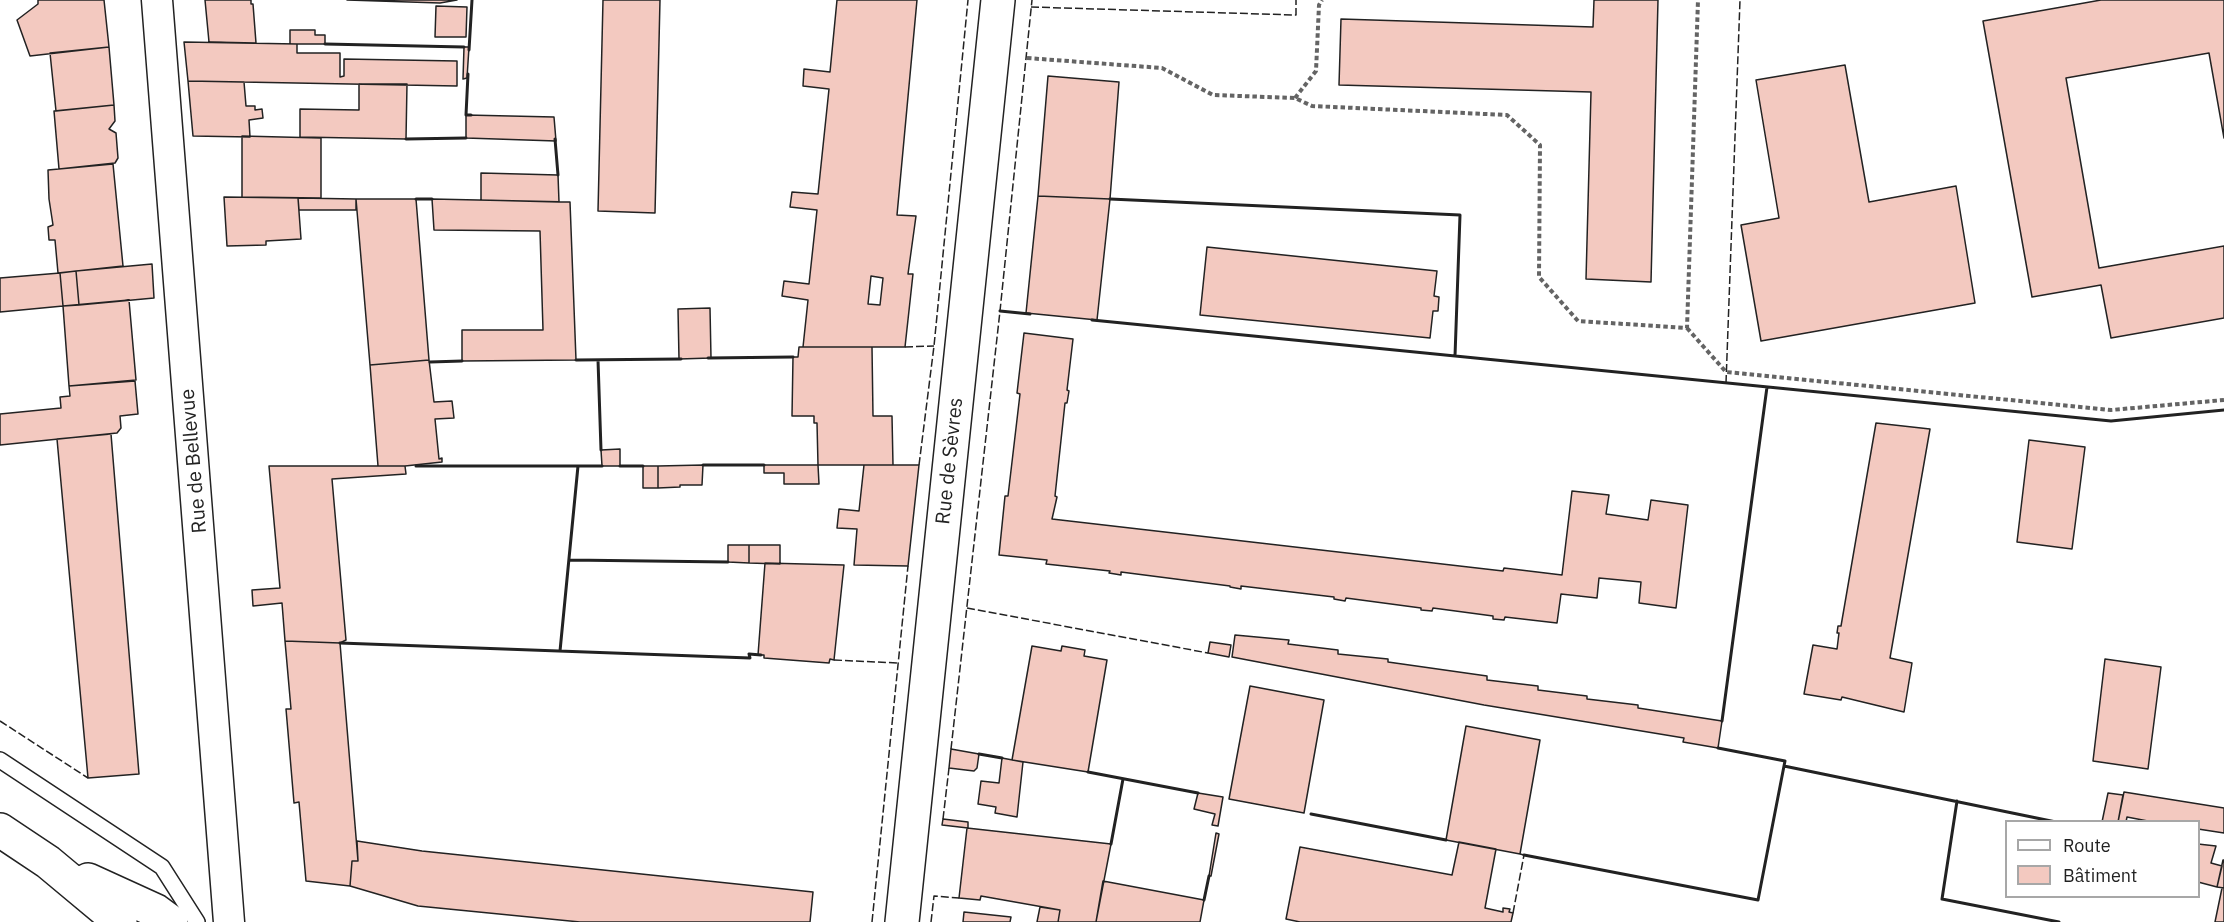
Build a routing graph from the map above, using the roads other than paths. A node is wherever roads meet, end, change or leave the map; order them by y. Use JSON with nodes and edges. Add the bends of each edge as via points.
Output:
{"nodes":[{"id":1,"x":157,"y":0,"type":"edge"},
{"id":2,"x":998,"y":0,"type":"edge"},
{"id":3,"x":0,"y":760,"type":"edge"},
{"id":4,"x":0,"y":830,"type":"edge"},
{"id":5,"x":48,"y":862,"type":"junction"},
{"id":6,"x":120,"y":922,"type":"edge"},
{"id":7,"x":171,"y":922,"type":"edge"},
{"id":8,"x":197,"y":922,"type":"edge"},
{"id":9,"x":229,"y":922,"type":"edge"},
{"id":10,"x":902,"y":922,"type":"edge"}],
"edges":[{"from":1,"to":9,"type":"street","name":"Rue de Bellevue"},
{"from":2,"to":10,"type":"street","name":"Rue de Sèvres"},
{"from":3,"to":8,"type":"lane","via":[[162,867]]},
{"from":4,"to":5,"type":"street"},
{"from":5,"to":6,"type":"street"},
{"from":5,"to":7,"type":"street"}]}
